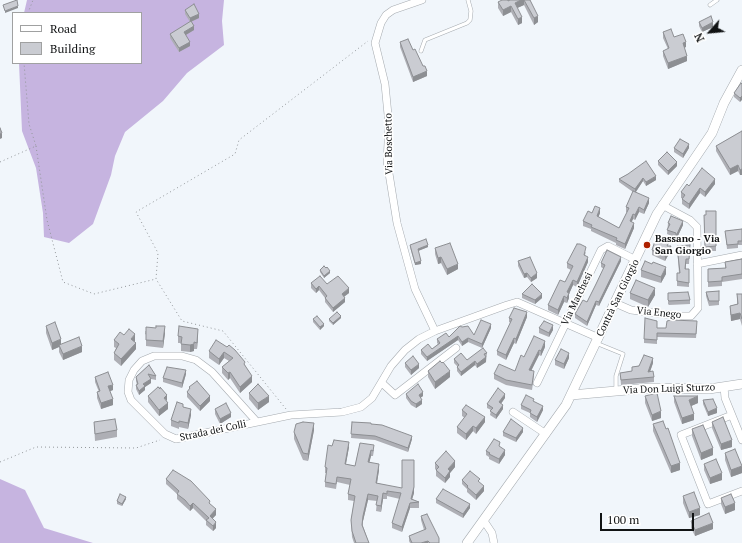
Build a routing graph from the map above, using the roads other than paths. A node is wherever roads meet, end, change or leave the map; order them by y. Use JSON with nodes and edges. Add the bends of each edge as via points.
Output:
{"nodes":[{"id":1,"x":422,"y":0,"type":"edge"},
{"id":2,"x":468,"y":0,"type":"edge"},
{"id":3,"x":717,"y":0,"type":"edge"},
{"id":4,"x":710,"y":5,"type":"dead end"},
{"id":5,"x":421,"y":51,"type":"dead end"},
{"id":6,"x":742,"y":70,"type":"edge"},
{"id":7,"x":662,"y":205,"type":"junction"},
{"id":8,"x":742,"y":255,"type":"edge"},
{"id":9,"x":636,"y":260,"type":"junction"},
{"id":10,"x":697,"y":264,"type":"junction"},
{"id":11,"x":615,"y":303,"type":"junction"},
{"id":12,"x":565,"y":323,"type":"junction"},
{"id":13,"x":435,"y":331,"type":"junction"},
{"id":14,"x":597,"y":340,"type":"junction"},
{"id":15,"x":456,"y":348,"type":"dead end"},
{"id":16,"x":382,"y":383,"type":"junction"},
{"id":17,"x":537,"y":383,"type":"dead end"},
{"id":18,"x":742,"y":384,"type":"edge"},
{"id":19,"x":724,"y":387,"type":"junction"},
{"id":20,"x":616,"y":391,"type":"junction"},
{"id":21,"x":572,"y":395,"type":"junction"},
{"id":22,"x":513,"y":412,"type":"dead end"},
{"id":23,"x":732,"y":415,"type":"junction"},
{"id":24,"x":257,"y":422,"type":"junction"},
{"id":25,"x":546,"y":434,"type":"junction"},
{"id":26,"x":742,"y":440,"type":"edge"},
{"id":27,"x":742,"y":491,"type":"edge"},
{"id":28,"x":484,"y":521,"type":"junction"},
{"id":29,"x":466,"y":543,"type":"edge"},
{"id":30,"x":494,"y":543,"type":"edge"}],
"edges":[{"from":1,"to":13,"type":"street","name":"Via Boschetto","via":[[393,10],[382,23],[375,43],[386,84],[389,124],[387,161],[391,193],[411,276]]},
{"from":2,"to":5,"type":"lane","via":[[470,20],[466,24],[425,40]]},
{"from":3,"to":4,"type":"lane"},
{"from":6,"to":7,"type":"street","name":"Contrà San Giorgio","via":[[724,103],[712,133]]},
{"from":7,"to":9,"type":"street","name":"Contrà San Giorgio"},
{"from":7,"to":10,"type":"street","name":"Via Enego","via":[[690,220],[697,227]]},
{"from":8,"to":10,"type":"street"},
{"from":9,"to":11,"type":"street","name":"Contrà San Giorgio"},
{"from":9,"to":12,"type":"street","name":"Via Marchesi","via":[[608,246],[601,250]]},
{"from":10,"to":11,"type":"street","name":"Via Enego","via":[[698,308],[691,316],[631,310]]},
{"from":11,"to":14,"type":"street","name":"Contrà San Giorgio"},
{"from":12,"to":13,"type":"street","name":"Strada dei Colli","via":[[517,302]]},
{"from":12,"to":14,"type":"street","name":"Strada dei Colli"},
{"from":12,"to":17,"type":"street","name":"Via Marchesi"},
{"from":13,"to":16,"type":"street","name":"Strada dei Colli","via":[[405,350],[391,366]]},
{"from":14,"to":20,"type":"lane","via":[[623,354],[616,376]]},
{"from":14,"to":21,"type":"street","name":"Contrà San Giorgio"},
{"from":15,"to":16,"type":"street","via":[[395,395]]},
{"from":16,"to":24,"type":"street","name":"Strada dei Colli","via":[[372,398],[361,407],[342,412],[291,415]]},
{"from":18,"to":19,"type":"street","name":"Via Don Luigi Sturzo"},
{"from":19,"to":20,"type":"street","name":"Via Don Luigi Sturzo"},
{"from":19,"to":23,"type":"street","via":[[724,395]]},
{"from":20,"to":21,"type":"street","name":"Via Don Luigi Sturzo"},
{"from":21,"to":25,"type":"street","name":"Contrà San Giorgio"},
{"from":22,"to":25,"type":"street"},
{"from":23,"to":26,"type":"street"},
{"from":23,"to":27,"type":"street","via":[[681,435],[708,504]]},
{"from":24,"to":24,"type":"street","name":"Strada dei Colli","via":[[212,372],[196,360],[182,356],[154,356],[142,361],[129,380],[128,392],[131,400],[164,434],[176,439]]},
{"from":25,"to":28,"type":"street","name":"Contrà San Giorgio","via":[[505,488]]},
{"from":28,"to":29,"type":"street","name":"Contrà San Giorgio"},
{"from":28,"to":30,"type":"street","via":[[492,533]]}]}
